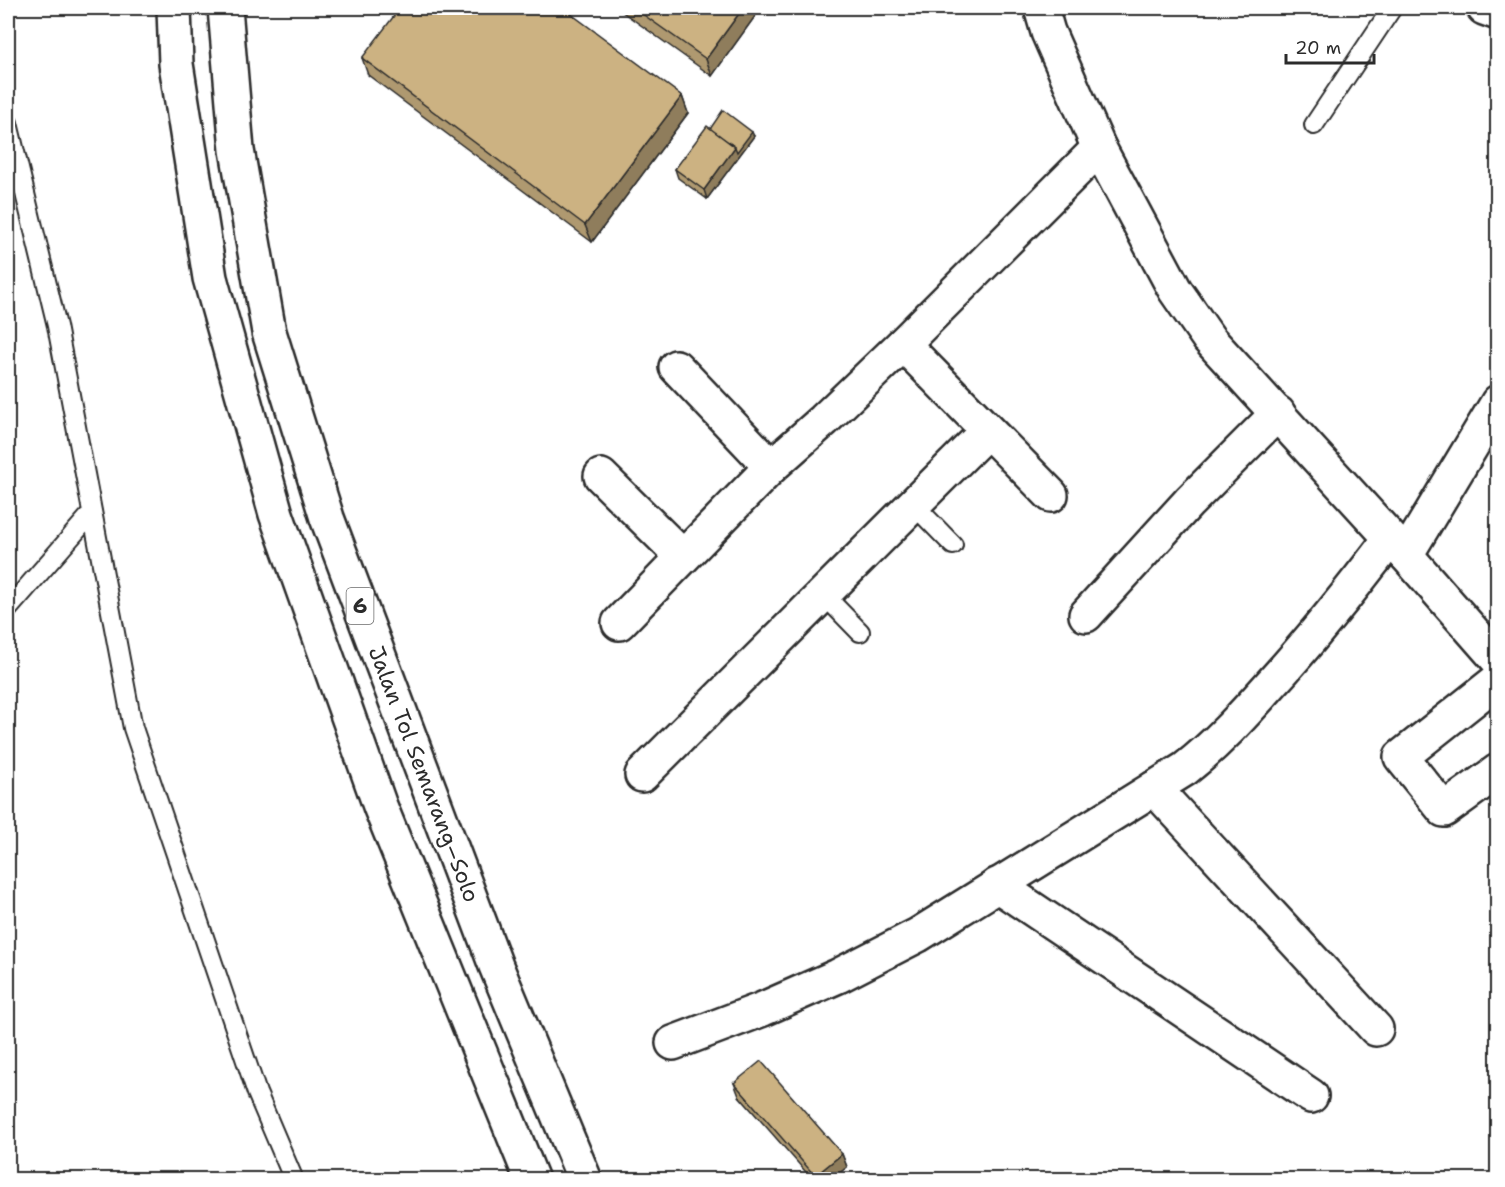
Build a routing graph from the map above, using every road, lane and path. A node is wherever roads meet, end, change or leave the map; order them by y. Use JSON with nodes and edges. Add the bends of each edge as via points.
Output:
{"nodes":[{"id":1,"x":174,"y":8,"type":"edge"},
{"id":2,"x":225,"y":8,"type":"edge"},
{"id":3,"x":1041,"y":8,"type":"edge"},
{"id":4,"x":1392,"y":8,"type":"edge"},
{"id":5,"x":1484,"y":8,"type":"edge"},
{"id":6,"x":1497,"y":13,"type":"edge"},
{"id":7,"x":8,"y":123,"type":"edge"},
{"id":8,"x":1314,"y":125,"type":"dead end"},
{"id":9,"x":1099,"y":148,"type":"junction"},
{"id":10,"x":903,"y":344,"type":"junction"},
{"id":11,"x":676,"y":367,"type":"dead end"},
{"id":12,"x":1497,"y":402,"type":"edge"},
{"id":13,"x":1278,"y":413,"type":"junction"},
{"id":14,"x":987,"y":431,"type":"junction"},
{"id":15,"x":771,"y":467,"type":"junction"},
{"id":16,"x":602,"y":476,"type":"dead end"},
{"id":17,"x":1051,"y":495,"type":"dead end"},
{"id":18,"x":913,"y":504,"type":"junction"},
{"id":19,"x":92,"y":513,"type":"junction"},
{"id":20,"x":953,"y":545,"type":"dead end"},
{"id":21,"x":1398,"y":547,"type":"junction"},
{"id":22,"x":682,"y":556,"type":"junction"},
{"id":23,"x":824,"y":595,"type":"junction"},
{"id":24,"x":8,"y":609,"type":"edge"},
{"id":25,"x":1086,"y":615,"type":"dead end"},
{"id":26,"x":619,"y":623,"type":"dead end"},
{"id":27,"x":860,"y":632,"type":"dead end"},
{"id":28,"x":1497,"y":660,"type":"edge"},
{"id":29,"x":1497,"y":680,"type":"edge"},
{"id":30,"x":1497,"y":771,"type":"edge"},
{"id":31,"x":642,"y":775,"type":"dead end"},
{"id":32,"x":1154,"y":788,"type":"junction"},
{"id":33,"x":997,"y":885,"type":"junction"},
{"id":34,"x":1376,"y":1029,"type":"dead end"},
{"id":35,"x":673,"y":1042,"type":"dead end"},
{"id":36,"x":1311,"y":1096,"type":"dead end"},
{"id":37,"x":294,"y":1179,"type":"edge"},
{"id":38,"x":532,"y":1179,"type":"edge"},
{"id":39,"x":585,"y":1179,"type":"edge"}],
"edges":[{"from":1,"to":38,"type":"main road","number":"6","via":[[176,64],[210,278],[276,514],[380,806]]},
{"from":2,"to":39,"type":"main road","name":"Jalan Tol Semarang–Solo","number":"6","via":[[237,150],[272,342],[336,541],[496,966]]},
{"from":3,"to":9,"type":"main road"},
{"from":4,"to":8,"type":"lane"},
{"from":5,"to":6,"type":"main road"},
{"from":7,"to":19,"type":"lane","via":[[57,326]]},
{"from":9,"to":10,"type":"main road"},
{"from":9,"to":13,"type":"main road","via":[[1175,291],[1209,339]]},
{"from":10,"to":14,"type":"main road"},
{"from":10,"to":15,"type":"main road"},
{"from":11,"to":15,"type":"main road"},
{"from":12,"to":21,"type":"main road"},
{"from":13,"to":21,"type":"main road"},
{"from":13,"to":25,"type":"main road","via":[[1189,502]]},
{"from":14,"to":17,"type":"main road"},
{"from":14,"to":18,"type":"main road"},
{"from":15,"to":22,"type":"main road"},
{"from":16,"to":22,"type":"main road"},
{"from":18,"to":20,"type":"lane"},
{"from":18,"to":23,"type":"main road"},
{"from":19,"to":24,"type":"lane"},
{"from":19,"to":37,"type":"lane","via":[[133,728],[257,1093]]},
{"from":21,"to":28,"type":"main road"},
{"from":21,"to":32,"type":"main road","via":[[1337,608],[1211,748],[1185,770]]},
{"from":22,"to":26,"type":"main road"},
{"from":23,"to":27,"type":"lane"},
{"from":23,"to":31,"type":"main road"},
{"from":29,"to":30,"type":"main road","via":[[1401,757],[1444,810]]},
{"from":32,"to":33,"type":"main road"},
{"from":32,"to":34,"type":"main road"},
{"from":33,"to":35,"type":"main road","via":[[918,935],[838,976]]},
{"from":33,"to":36,"type":"main road"}]}
